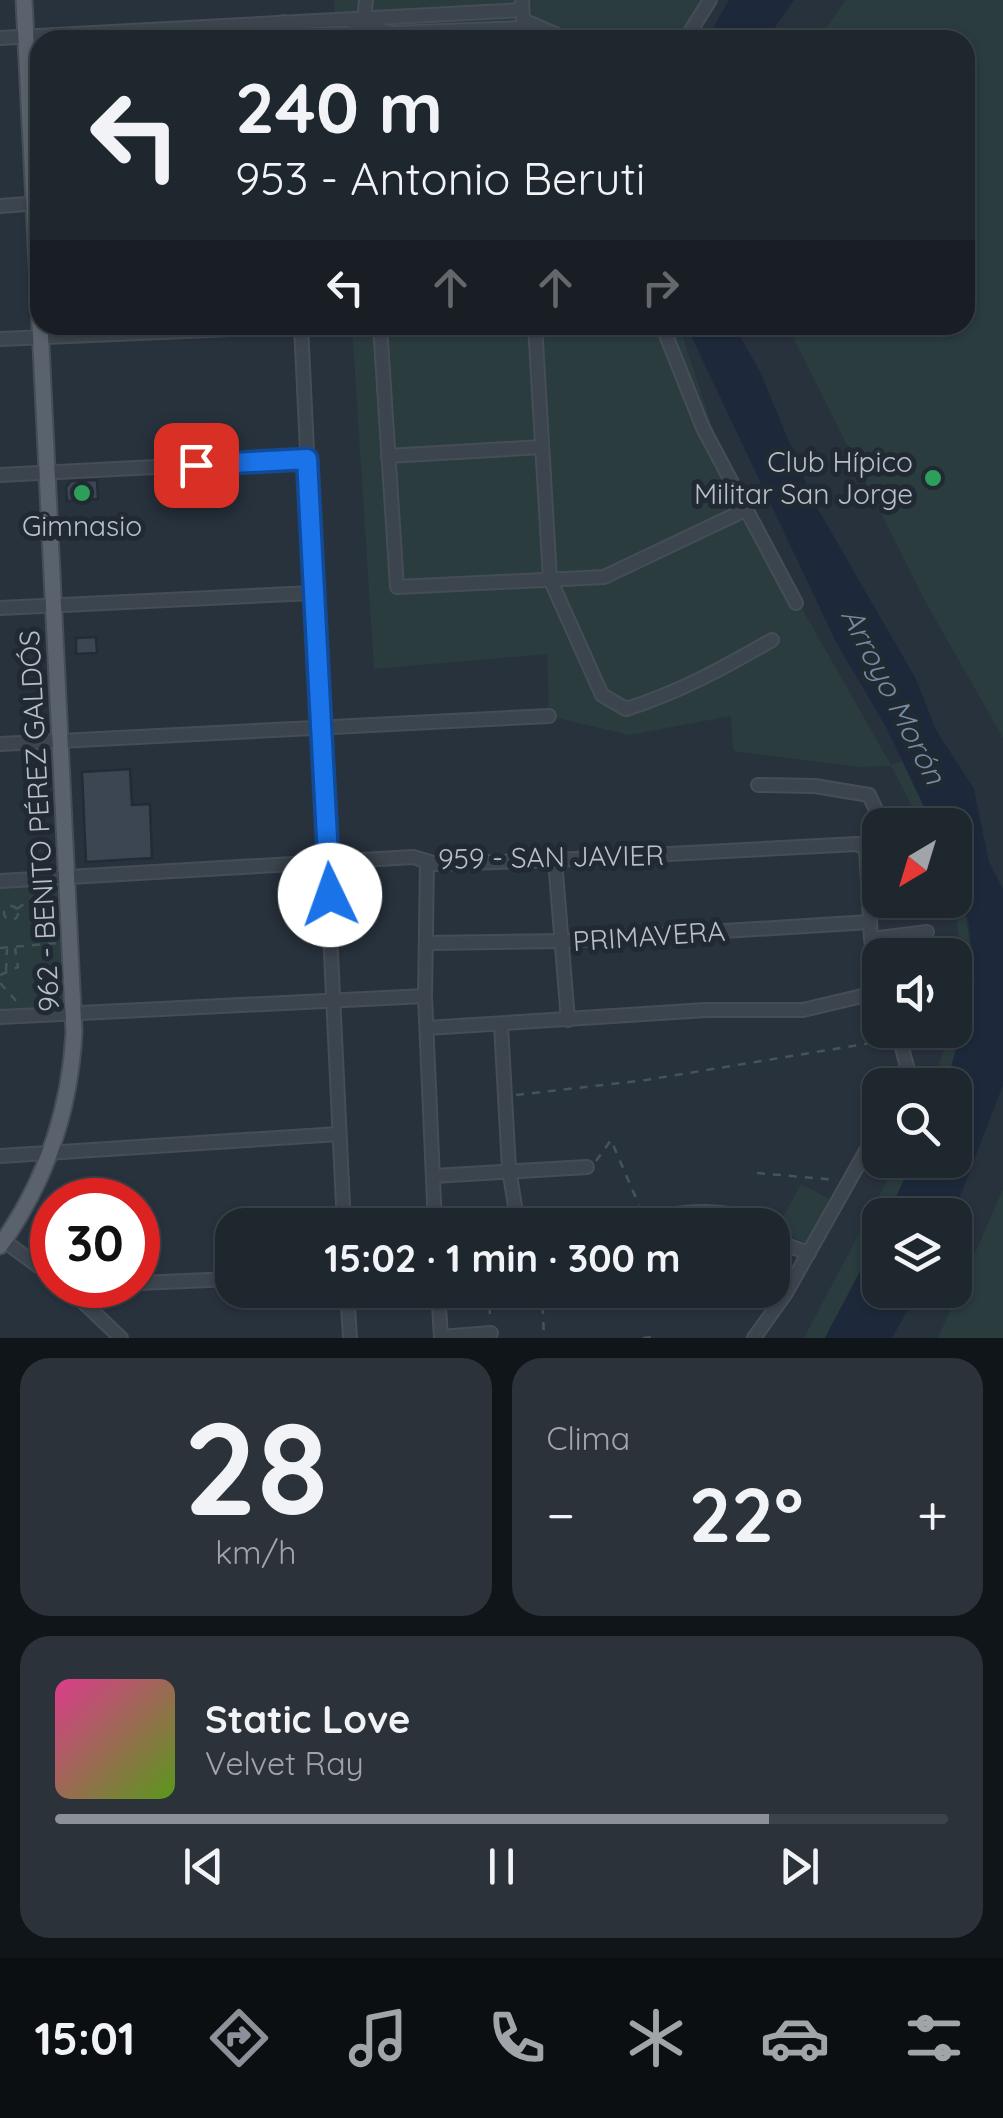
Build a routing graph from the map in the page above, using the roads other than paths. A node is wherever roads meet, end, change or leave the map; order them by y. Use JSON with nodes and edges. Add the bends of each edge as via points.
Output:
{"nodes":[{"id":1,"x":24,"y":0,"type":"edge"},
{"id":2,"x":320,"y":0,"type":"edge"},
{"id":3,"x":366,"y":0,"type":"edge"},
{"id":4,"x":710,"y":0,"type":"edge"},
{"id":5,"x":321,"y":18,"type":"junction"},
{"id":6,"x":523,"y":20,"type":"edge"},
{"id":7,"x":283,"y":22,"type":"junction"},
{"id":8,"x":365,"y":28,"type":"edge"},
{"id":9,"x":136,"y":30,"type":"edge"},
{"id":10,"x":283,"y":30,"type":"edge"},
{"id":11,"x":421,"y":30,"type":"edge"},
{"id":12,"x":546,"y":30,"type":"edge"},
{"id":13,"x":691,"y":30,"type":"edge"},
{"id":14,"x":26,"y":36,"type":"junction"},
{"id":15,"x":30,"y":36,"type":"edge"},
{"id":16,"x":0,"y":38,"type":"edge"},
{"id":17,"x":30,"y":97,"type":"edge"},
{"id":18,"x":30,"y":204,"type":"edge"},
{"id":19,"x":0,"y":206,"type":"edge"},
{"id":20,"x":30,"y":331,"type":"edge"},
{"id":21,"x":40,"y":335,"type":"edge"},
{"id":22,"x":300,"y":335,"type":"edge"},
{"id":23,"x":381,"y":335,"type":"edge"},
{"id":24,"x":536,"y":335,"type":"edge"},
{"id":25,"x":666,"y":335,"type":"edge"},
{"id":26,"x":0,"y":339,"type":"edge"},
{"id":27,"x":542,"y":447,"type":"junction"},
{"id":28,"x":388,"y":456,"type":"junction"},
{"id":29,"x":307,"y":459,"type":"junction"},
{"id":30,"x":48,"y":472,"type":"junction"},
{"id":31,"x":0,"y":475,"type":"edge"},
{"id":32,"x":743,"y":511,"type":"junction"},
{"id":33,"x":550,"y":579,"type":"junction"},
{"id":34,"x":312,"y":593,"type":"junction"},
{"id":35,"x":796,"y":603,"type":"dead end"},
{"id":36,"x":54,"y":605,"type":"junction"},
{"id":37,"x":0,"y":608,"type":"edge"},
{"id":38,"x":772,"y":640,"type":"dead end"},
{"id":39,"x":549,"y":716,"type":"dead end"},
{"id":40,"x":319,"y":726,"type":"junction"},
{"id":41,"x":62,"y":740,"type":"junction"},
{"id":42,"x":0,"y":744,"type":"edge"},
{"id":43,"x":758,"y":786,"type":"dead end"},
{"id":44,"x":876,"y":808,"type":"edge"},
{"id":45,"x":862,"y":847,"type":"edge"},
{"id":46,"x":555,"y":860,"type":"junction"},
{"id":47,"x":328,"y":861,"type":"junction"},
{"id":48,"x":427,"y":862,"type":"junction"},
{"id":49,"x":66,"y":876,"type":"junction"},
{"id":50,"x":0,"y":880,"type":"edge"},
{"id":51,"x":871,"y":918,"type":"edge"},
{"id":52,"x":870,"y":922,"type":"junction"},
{"id":53,"x":927,"y":932,"type":"dead end"},
{"id":54,"x":871,"y":938,"type":"edge"},
{"id":55,"x":885,"y":938,"type":"edge"},
{"id":56,"x":564,"y":941,"type":"junction"},
{"id":57,"x":427,"y":943,"type":"junction"},
{"id":58,"x":425,"y":996,"type":"junction"},
{"id":59,"x":862,"y":997,"type":"edge"},
{"id":60,"x":335,"y":998,"type":"junction"},
{"id":61,"x":74,"y":1015,"type":"junction"},
{"id":62,"x":0,"y":1017,"type":"edge"},
{"id":63,"x":568,"y":1020,"type":"junction"},
{"id":64,"x":501,"y":1025,"type":"junction"},
{"id":65,"x":426,"y":1028,"type":"junction"},
{"id":66,"x":339,"y":1134,"type":"junction"},
{"id":67,"x":50,"y":1153,"type":"junction"},
{"id":68,"x":0,"y":1156,"type":"edge"},
{"id":69,"x":862,"y":1159,"type":"edge"},
{"id":70,"x":587,"y":1167,"type":"road end"},
{"id":71,"x":509,"y":1169,"type":"junction"},
{"id":72,"x":433,"y":1176,"type":"junction"},
{"id":73,"x":343,"y":1208,"type":"edge"},
{"id":74,"x":434,"y":1208,"type":"edge"},
{"id":75,"x":515,"y":1208,"type":"edge"},
{"id":76,"x":2,"y":1244,"type":"edge"},
{"id":77,"x":790,"y":1246,"type":"edge"},
{"id":78,"x":809,"y":1253,"type":"junction"},
{"id":79,"x":30,"y":1262,"type":"edge"},
{"id":80,"x":215,"y":1280,"type":"edge"},
{"id":81,"x":160,"y":1282,"type":"edge"},
{"id":82,"x":90,"y":1308,"type":"edge"},
{"id":83,"x":348,"y":1308,"type":"edge"},
{"id":84,"x":439,"y":1308,"type":"edge"},
{"id":85,"x":490,"y":1333,"type":"road end"},
{"id":86,"x":121,"y":1338,"type":"edge"},
{"id":87,"x":350,"y":1338,"type":"edge"},
{"id":88,"x":441,"y":1338,"type":"edge"},
{"id":89,"x":754,"y":1338,"type":"edge"}],
"edges":[{"from":1,"to":14,"type":"main road","name":"962 - BENITO PÉREZ GALDÓS"},
{"from":2,"to":5,"type":"street"},
{"from":3,"to":8,"type":"street"},
{"from":4,"to":13,"type":"street"},
{"from":5,"to":7,"type":"street"},
{"from":5,"to":8,"type":"street","via":[[346,18]]},
{"from":6,"to":11,"type":"street"},
{"from":6,"to":12,"type":"street"},
{"from":7,"to":9,"type":"street"},
{"from":7,"to":10,"type":"street"},
{"from":14,"to":15,"type":"street"},
{"from":14,"to":16,"type":"street"},
{"from":14,"to":17,"type":"main road","name":"962 - BENITO PÉREZ GALDÓS"},
{"from":18,"to":19,"type":"street"},
{"from":20,"to":26,"type":"street"},
{"from":21,"to":30,"type":"main road","name":"962 - BENITO PÉREZ GALDÓS"},
{"from":22,"to":29,"type":"street"},
{"from":23,"to":28,"type":"street"},
{"from":24,"to":27,"type":"street"},
{"from":25,"to":32,"type":"street"},
{"from":27,"to":28,"type":"street"},
{"from":27,"to":33,"type":"street"},
{"from":28,"to":33,"type":"street","via":[[397,588]]},
{"from":29,"to":30,"type":"street"},
{"from":29,"to":34,"type":"street"},
{"from":30,"to":31,"type":"street"},
{"from":30,"to":36,"type":"main road","name":"962 - BENITO PÉREZ GALDÓS"},
{"from":32,"to":33,"type":"street","via":[[618,574]]},
{"from":32,"to":35,"type":"street"},
{"from":33,"to":38,"type":"street","via":[[586,665],[614,706],[626,709],[675,691]]},
{"from":34,"to":36,"type":"street"},
{"from":34,"to":40,"type":"street"},
{"from":36,"to":37,"type":"street"},
{"from":36,"to":41,"type":"main road","name":"962 - BENITO PÉREZ GALDÓS"},
{"from":39,"to":40,"type":"street"},
{"from":40,"to":41,"type":"street"},
{"from":40,"to":47,"type":"street"},
{"from":41,"to":42,"type":"street"},
{"from":41,"to":49,"type":"main road","name":"962 - BENITO PÉREZ GALDÓS"},
{"from":43,"to":44,"type":"street","via":[[869,795]]},
{"from":45,"to":46,"type":"street","name":"959 - SAN JAVIER"},
{"from":46,"to":48,"type":"street","name":"959 - SAN JAVIER"},
{"from":46,"to":56,"type":"street"},
{"from":47,"to":48,"type":"street","name":"959 - SAN JAVIER"},
{"from":47,"to":49,"type":"street","name":"959 - SAN JAVIER"},
{"from":47,"to":60,"type":"street"},
{"from":48,"to":57,"type":"street"},
{"from":49,"to":50,"type":"street","name":"959 - SAN JAVIER"},
{"from":49,"to":61,"type":"main road","name":"962 - BENITO PÉREZ GALDÓS"},
{"from":51,"to":52,"type":"street"},
{"from":52,"to":54,"type":"street"},
{"from":52,"to":56,"type":"street","name":"PRIMAVERA"},
{"from":53,"to":55,"type":"street"},
{"from":56,"to":57,"type":"street","name":"PRIMAVERA"},
{"from":56,"to":63,"type":"street"},
{"from":57,"to":58,"type":"street"},
{"from":58,"to":60,"type":"street"},
{"from":58,"to":65,"type":"street"},
{"from":59,"to":63,"type":"street","via":[[804,1010]]},
{"from":60,"to":61,"type":"street"},
{"from":60,"to":66,"type":"street"},
{"from":61,"to":62,"type":"street"},
{"from":61,"to":67,"type":"main road","name":"962 - BENITO PÉREZ GALDÓS","via":[[70,1078]]},
{"from":63,"to":64,"type":"street"},
{"from":64,"to":65,"type":"street"},
{"from":64,"to":71,"type":"street"},
{"from":65,"to":72,"type":"street"},
{"from":66,"to":67,"type":"street"},
{"from":66,"to":73,"type":"street"},
{"from":67,"to":68,"type":"street"},
{"from":67,"to":76,"type":"main road","name":"962 - BENITO PÉREZ GALDÓS"},
{"from":69,"to":78,"type":"street"},
{"from":70,"to":71,"type":"street"},
{"from":71,"to":72,"type":"street"},
{"from":71,"to":75,"type":"street"},
{"from":72,"to":74,"type":"street"},
{"from":76,"to":79,"type":"street","name":"962 - BENITO PÉREZ GALDÓS"},
{"from":77,"to":78,"type":"street"},
{"from":78,"to":89,"type":"street"},
{"from":80,"to":81,"type":"street"},
{"from":82,"to":86,"type":"street"},
{"from":83,"to":87,"type":"street"},
{"from":84,"to":88,"type":"street"},
{"from":85,"to":88,"type":"street"}]}
